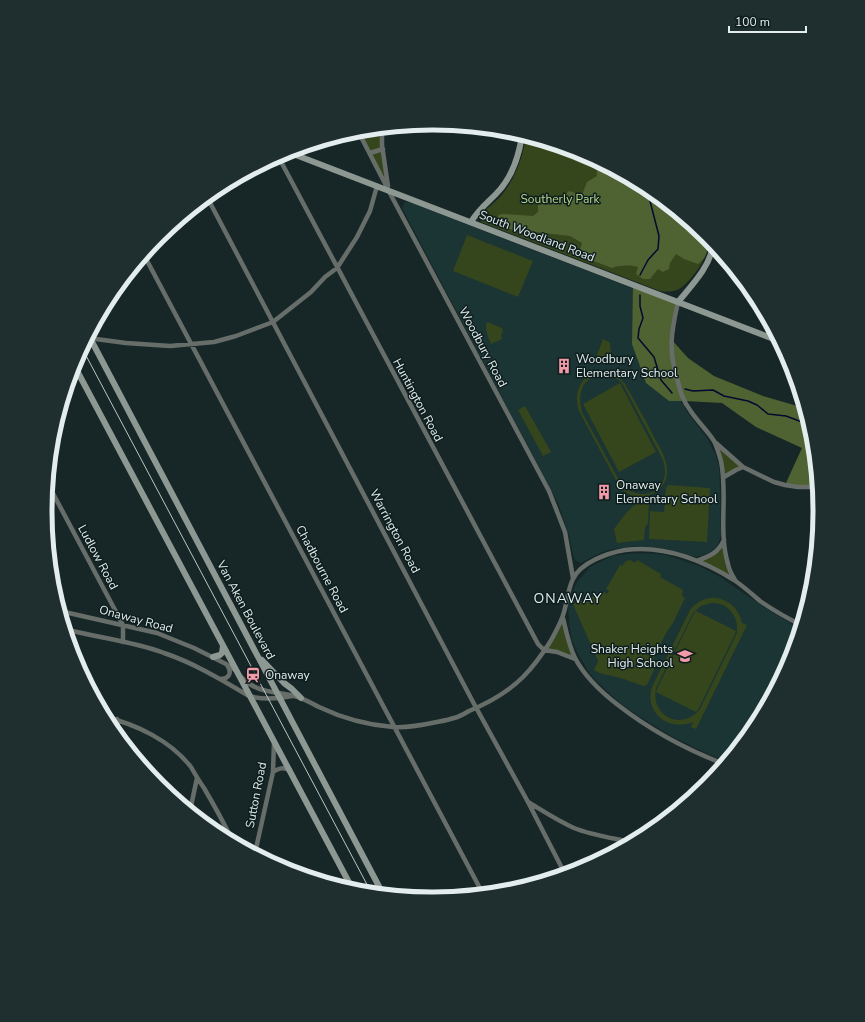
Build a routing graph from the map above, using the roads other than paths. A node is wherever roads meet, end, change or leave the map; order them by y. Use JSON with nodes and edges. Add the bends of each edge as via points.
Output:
{"nodes":[{"id":1,"x":382,"y":134,"type":"edge"},
{"id":2,"x":361,"y":137,"type":"edge"},
{"id":3,"x":521,"y":141,"type":"edge"},
{"id":4,"x":383,"y":149,"type":"junction"},
{"id":5,"x":370,"y":154,"type":"junction"},
{"id":6,"x":297,"y":155,"type":"edge"},
{"id":7,"x":281,"y":162,"type":"edge"},
{"id":8,"x":377,"y":186,"type":"junction"},
{"id":9,"x":388,"y":190,"type":"junction"},
{"id":10,"x":210,"y":203,"type":"edge"},
{"id":11,"x":471,"y":222,"type":"junction"},
{"id":12,"x":711,"y":252,"type":"edge"},
{"id":13,"x":146,"y":260,"type":"edge"},
{"id":14,"x":337,"y":268,"type":"junction"},
{"id":15,"x":678,"y":302,"type":"junction"},
{"id":16,"x":273,"y":322,"type":"junction"},
{"id":17,"x":94,"y":338,"type":"edge"},
{"id":18,"x":771,"y":338,"type":"edge"},
{"id":19,"x":92,"y":342,"type":"edge"},
{"id":20,"x":191,"y":344,"type":"junction"},
{"id":21,"x":78,"y":373,"type":"edge"},
{"id":22,"x":715,"y":442,"type":"junction"},
{"id":23,"x":743,"y":467,"type":"junction"},
{"id":24,"x":724,"y":477,"type":"junction"},
{"id":25,"x":812,"y":487,"type":"edge"},
{"id":26,"x":53,"y":493,"type":"edge"},
{"id":27,"x":724,"y":540,"type":"junction"},
{"id":28,"x":697,"y":561,"type":"junction"},
{"id":29,"x":574,"y":578,"type":"junction"},
{"id":30,"x":735,"y":580,"type":"junction"},
{"id":31,"x":66,"y":612,"type":"edge"},
{"id":32,"x":563,"y":618,"type":"junction"},
{"id":33,"x":796,"y":622,"type":"edge"},
{"id":34,"x":123,"y":625,"type":"junction"},
{"id":35,"x":71,"y":631,"type":"edge"},
{"id":36,"x":123,"y":642,"type":"junction"},
{"id":37,"x":223,"y":646,"type":"junction"},
{"id":38,"x":544,"y":650,"type":"junction"},
{"id":39,"x":258,"y":656,"type":"junction"},
{"id":40,"x":213,"y":657,"type":"junction"},
{"id":41,"x":576,"y":659,"type":"junction"},
{"id":42,"x":226,"y":664,"type":"junction"},
{"id":43,"x":237,"y":672,"type":"junction"},
{"id":44,"x":220,"y":679,"type":"junction"},
{"id":45,"x":249,"y":696,"type":"junction"},
{"id":46,"x":279,"y":696,"type":"junction"},
{"id":47,"x":298,"y":697,"type":"junction"},
{"id":48,"x":476,"y":708,"type":"junction"},
{"id":49,"x":114,"y":718,"type":"edge"},
{"id":50,"x":117,"y":719,"type":"junction"},
{"id":51,"x":116,"y":722,"type":"edge"},
{"id":52,"x":395,"y":727,"type":"junction"},
{"id":53,"x":274,"y":740,"type":"junction"},
{"id":54,"x":719,"y":762,"type":"edge"},
{"id":55,"x":290,"y":770,"type":"junction"},
{"id":56,"x":273,"y":772,"type":"junction"},
{"id":57,"x":197,"y":778,"type":"junction"},
{"id":58,"x":528,"y":802,"type":"junction"},
{"id":59,"x":191,"y":805,"type":"edge"},
{"id":60,"x":228,"y":832,"type":"edge"},
{"id":61,"x":624,"y":840,"type":"edge"},
{"id":62,"x":256,"y":848,"type":"edge"},
{"id":63,"x":562,"y":869,"type":"edge"},
{"id":64,"x":349,"y":882,"type":"edge"},
{"id":65,"x":381,"y":888,"type":"edge"},
{"id":66,"x":480,"y":888,"type":"edge"}],
"edges":[{"from":1,"to":4,"type":"street"},
{"from":2,"to":5,"type":"street","name":"Woodbury Road"},
{"from":3,"to":11,"type":"main road","via":[[506,181]]},
{"from":4,"to":5,"type":"street"},
{"from":4,"to":9,"type":"street"},
{"from":5,"to":9,"type":"street","name":"Woodbury Road"},
{"from":6,"to":8,"type":"main road","name":"South Woodland Road"},
{"from":7,"to":14,"type":"street","name":"Huntington Road"},
{"from":8,"to":9,"type":"main road","name":"South Woodland Road"},
{"from":8,"to":14,"type":"street","via":[[370,211]]},
{"from":9,"to":11,"type":"main road","name":"South Woodland Road"},
{"from":9,"to":29,"type":"street","name":"Woodbury Road","via":[[549,491],[565,532]]},
{"from":10,"to":16,"type":"street","name":"Warrington Road"},
{"from":11,"to":15,"type":"main road","name":"South Woodland Road"},
{"from":12,"to":15,"type":"main road","via":[[703,270]]},
{"from":13,"to":20,"type":"street","name":"Chadbourne Road"},
{"from":14,"to":16,"type":"street"},
{"from":14,"to":38,"type":"street","name":"Huntington Road","via":[[538,644]]},
{"from":15,"to":18,"type":"main road","name":"South Woodland Road"},
{"from":15,"to":22,"type":"street","via":[[671,339],[675,374],[689,409]]},
{"from":16,"to":20,"type":"street","via":[[214,342]]},
{"from":16,"to":48,"type":"street","name":"Warrington Road"},
{"from":17,"to":20,"type":"street","via":[[170,346]]},
{"from":19,"to":39,"type":"main road","name":"Van Aken Boulevard"},
{"from":20,"to":52,"type":"street","name":"Chadbourne Road"},
{"from":21,"to":37,"type":"main road"},
{"from":22,"to":23,"type":"street"},
{"from":22,"to":24,"type":"street"},
{"from":23,"to":24,"type":"street"},
{"from":23,"to":25,"type":"street","via":[[774,482]]},
{"from":24,"to":27,"type":"street"},
{"from":26,"to":34,"type":"street","name":"Ludlow Road"},
{"from":27,"to":28,"type":"street","via":[[713,554]]},
{"from":27,"to":30,"type":"street","via":[[728,563]]},
{"from":28,"to":29,"type":"street","via":[[662,551],[625,550],[613,552],[587,564]]},
{"from":28,"to":30,"type":"street"},
{"from":29,"to":32,"type":"street"},
{"from":30,"to":33,"type":"street","via":[[762,602]]},
{"from":31,"to":34,"type":"street","name":"Onaway Road"},
{"from":32,"to":38,"type":"street"},
{"from":32,"to":41,"type":"street"},
{"from":34,"to":36,"type":"street","name":"Ludlow Road"},
{"from":34,"to":40,"type":"street","name":"Onaway Road","via":[[158,633]]},
{"from":35,"to":36,"type":"street","name":"Onaway Road"},
{"from":36,"to":44,"type":"street","name":"Onaway Road","via":[[164,653]]},
{"from":37,"to":40,"type":"main road","via":[[222,653]]},
{"from":37,"to":43,"type":"main road"},
{"from":38,"to":41,"type":"street"},
{"from":38,"to":48,"type":"street","via":[[523,677],[502,694]]},
{"from":39,"to":46,"type":"main road","name":"Van Aken Boulevard"},
{"from":39,"to":47,"type":"main road"},
{"from":40,"to":42,"type":"street","name":"Onaway Road"},
{"from":41,"to":54,"type":"street","via":[[596,686],[630,715],[684,748]]},
{"from":42,"to":43,"type":"street","name":"Onaway Road"},
{"from":42,"to":44,"type":"street","via":[[230,673],[225,679]]},
{"from":43,"to":45,"type":"main road"},
{"from":43,"to":46,"type":"street","name":"Onaway Road","via":[[253,686]]},
{"from":44,"to":45,"type":"street","name":"Onaway Road"},
{"from":45,"to":46,"type":"street","name":"Onaway Road","via":[[262,699]]},
{"from":45,"to":53,"type":"main road"},
{"from":46,"to":47,"type":"street","name":"Onaway Road"},
{"from":46,"to":65,"type":"main road","name":"Van Aken Boulevard"},
{"from":47,"to":52,"type":"street","via":[[344,718]]},
{"from":48,"to":52,"type":"street","via":[[454,718],[419,726]]},
{"from":48,"to":58,"type":"street","name":"Warrington Road"},
{"from":49,"to":50,"type":"street"},
{"from":50,"to":51,"type":"street"},
{"from":50,"to":57,"type":"street","via":[[163,742],[190,766]]},
{"from":52,"to":66,"type":"street","name":"Chadbourne Road"},
{"from":53,"to":55,"type":"main road"},
{"from":53,"to":56,"type":"street","name":"Sutton Road"},
{"from":55,"to":56,"type":"street","via":[[282,768]]},
{"from":55,"to":64,"type":"main road"},
{"from":56,"to":62,"type":"street","name":"Sutton Road"},
{"from":57,"to":59,"type":"street"},
{"from":57,"to":60,"type":"street"},
{"from":58,"to":61,"type":"street","via":[[575,828]]},
{"from":58,"to":63,"type":"street","name":"Warrington Road"}]}
